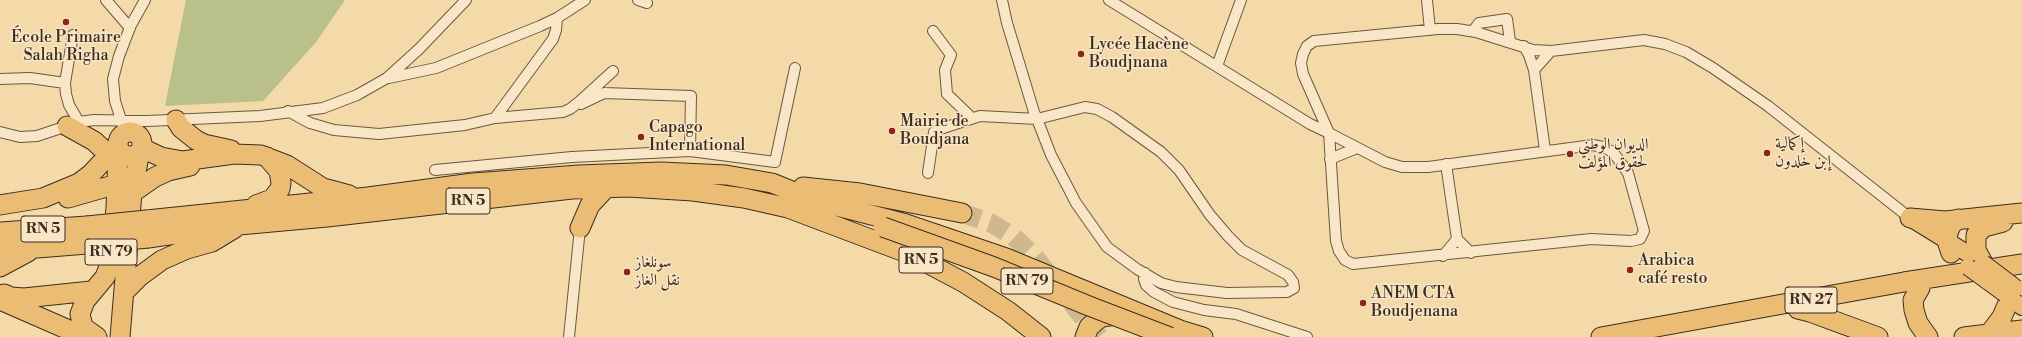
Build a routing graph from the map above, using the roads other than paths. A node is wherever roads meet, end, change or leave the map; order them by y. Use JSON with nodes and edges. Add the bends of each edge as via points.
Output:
{"nodes":[{"id":1,"x":106,"y":0,"type":"edge"},
{"id":2,"x":145,"y":0,"type":"edge"},
{"id":3,"x":466,"y":0,"type":"edge"},
{"id":4,"x":585,"y":0,"type":"edge"},
{"id":5,"x":1002,"y":0,"type":"edge"},
{"id":6,"x":1109,"y":0,"type":"edge"},
{"id":7,"x":1241,"y":0,"type":"edge"},
{"id":8,"x":1427,"y":0,"type":"edge"},
{"id":9,"x":557,"y":18,"type":"junction"},
{"id":10,"x":130,"y":28,"type":"junction"},
{"id":11,"x":1430,"y":30,"type":"junction"},
{"id":12,"x":933,"y":31,"type":"dead end"},
{"id":13,"x":1473,"y":31,"type":"junction"},
{"id":14,"x":73,"y":35,"type":"dead end"},
{"id":15,"x":1510,"y":41,"type":"junction"},
{"id":16,"x":1524,"y":46,"type":"junction"},
{"id":17,"x":1551,"y":51,"type":"junction"},
{"id":18,"x":1217,"y":66,"type":"junction"},
{"id":19,"x":795,"y":68,"type":"dead end"},
{"id":20,"x":1534,"y":70,"type":"junction"},
{"id":21,"x":612,"y":71,"type":"dead end"},
{"id":22,"x":387,"y":78,"type":"junction"},
{"id":23,"x":0,"y":79,"type":"edge"},
{"id":24,"x":65,"y":83,"type":"junction"},
{"id":25,"x":570,"y":109,"type":"junction"},
{"id":26,"x":288,"y":111,"type":"junction"},
{"id":27,"x":495,"y":118,"type":"junction"},
{"id":28,"x":972,"y":118,"type":"junction"},
{"id":29,"x":1036,"y":119,"type":"junction"},
{"id":30,"x":176,"y":120,"type":"junction"},
{"id":31,"x":73,"y":124,"type":"junction"},
{"id":32,"x":0,"y":132,"type":"edge"},
{"id":33,"x":1329,"y":134,"type":"junction"},
{"id":34,"x":118,"y":141,"type":"junction"},
{"id":35,"x":1357,"y":148,"type":"junction"},
{"id":36,"x":141,"y":150,"type":"junction"},
{"id":37,"x":1545,"y":150,"type":"junction"},
{"id":38,"x":690,"y":151,"type":"junction"},
{"id":39,"x":632,"y":153,"type":"junction"},
{"id":40,"x":240,"y":154,"type":"junction"},
{"id":41,"x":267,"y":157,"type":"junction"},
{"id":42,"x":204,"y":159,"type":"junction"},
{"id":43,"x":1330,"y":159,"type":"junction"},
{"id":44,"x":1446,"y":164,"type":"junction"},
{"id":45,"x":435,"y":170,"type":"dead end"},
{"id":46,"x":633,"y":173,"type":"junction"},
{"id":47,"x":928,"y":173,"type":"dead end"},
{"id":48,"x":772,"y":183,"type":"junction"},
{"id":49,"x":124,"y":188,"type":"junction"},
{"id":50,"x":606,"y":188,"type":"junction"},
{"id":51,"x":572,"y":189,"type":"junction"},
{"id":52,"x":368,"y":197,"type":"junction"},
{"id":53,"x":0,"y":205,"type":"edge"},
{"id":54,"x":788,"y":208,"type":"junction"},
{"id":55,"x":0,"y":213,"type":"edge"},
{"id":56,"x":962,"y":213,"type":"tunnel mouth"},
{"id":57,"x":2022,"y":213,"type":"edge"},
{"id":58,"x":240,"y":218,"type":"junction"},
{"id":59,"x":1910,"y":218,"type":"junction"},
{"id":60,"x":1958,"y":219,"type":"junction"},
{"id":61,"x":2022,"y":219,"type":"edge"},
{"id":62,"x":885,"y":223,"type":"junction"},
{"id":63,"x":580,"y":228,"type":"junction"},
{"id":64,"x":0,"y":232,"type":"edge"},
{"id":65,"x":87,"y":235,"type":"junction"},
{"id":66,"x":1456,"y":239,"type":"junction"},
{"id":67,"x":40,"y":247,"type":"junction"},
{"id":68,"x":1949,"y":247,"type":"junction"},
{"id":69,"x":0,"y":251,"type":"edge"},
{"id":70,"x":1471,"y":253,"type":"junction"},
{"id":71,"x":1443,"y":256,"type":"junction"},
{"id":72,"x":2022,"y":264,"type":"edge"},
{"id":73,"x":1975,"y":265,"type":"junction"},
{"id":74,"x":0,"y":267,"type":"edge"},
{"id":75,"x":1145,"y":274,"type":"junction"},
{"id":76,"x":1920,"y":288,"type":"junction"},
{"id":77,"x":0,"y":291,"type":"edge"},
{"id":78,"x":91,"y":291,"type":"junction"},
{"id":79,"x":124,"y":292,"type":"junction"},
{"id":80,"x":2016,"y":292,"type":"edge"},
{"id":81,"x":0,"y":300,"type":"edge"},
{"id":82,"x":1798,"y":309,"type":"junction"},
{"id":83,"x":1137,"y":311,"type":"junction"},
{"id":84,"x":121,"y":315,"type":"junction"},
{"id":85,"x":2022,"y":330,"type":"edge"},
{"id":86,"x":1990,"y":333,"type":"junction"},
{"id":87,"x":96,"y":336,"type":"edge"},
{"id":88,"x":120,"y":337,"type":"edge"},
{"id":89,"x":569,"y":337,"type":"edge"},
{"id":90,"x":1041,"y":337,"type":"edge"},
{"id":91,"x":1085,"y":337,"type":"edge"},
{"id":92,"x":1170,"y":337,"type":"edge"},
{"id":93,"x":1203,"y":337,"type":"edge"},
{"id":94,"x":1308,"y":337,"type":"edge"},
{"id":95,"x":1601,"y":337,"type":"edge"},
{"id":96,"x":1642,"y":337,"type":"edge"},
{"id":97,"x":1878,"y":337,"type":"edge"},
{"id":98,"x":1928,"y":337,"type":"edge"},
{"id":99,"x":1964,"y":337,"type":"edge"}],
"edges":[{"from":1,"to":10,"type":"street"},
{"from":2,"to":10,"type":"street"},
{"from":3,"to":22,"type":"street"},
{"from":4,"to":9,"type":"street"},
{"from":5,"to":29,"type":"street"},
{"from":6,"to":18,"type":"street"},
{"from":7,"to":18,"type":"street"},
{"from":8,"to":11,"type":"street"},
{"from":9,"to":22,"type":"street","via":[[436,68]]},
{"from":9,"to":27,"type":"street","via":[[553,39]]},
{"from":10,"to":34,"type":"street","via":[[113,79]]},
{"from":11,"to":13,"type":"street","via":[[1456,28]]},
{"from":11,"to":33,"type":"street","via":[[1314,41],[1306,46],[1301,63],[1303,74]]},
{"from":12,"to":28,"type":"street","via":[[951,55],[945,70],[947,94]]},
{"from":13,"to":15,"type":"street"},
{"from":13,"to":15,"type":"street","via":[[1479,23],[1507,19]]},
{"from":14,"to":24,"type":"street"},
{"from":15,"to":16,"type":"street"},
{"from":16,"to":17,"type":"street","via":[[1533,50]]},
{"from":16,"to":20,"type":"street","via":[[1530,55]]},
{"from":17,"to":20,"type":"street"},
{"from":17,"to":59,"type":"street","via":[[1644,40],[1686,52],[1768,106]]},
{"from":18,"to":33,"type":"street"},
{"from":19,"to":38,"type":"street","via":[[775,162]]},
{"from":20,"to":37,"type":"street"},
{"from":21,"to":25,"type":"street"},
{"from":22,"to":26,"type":"street","via":[[356,95],[323,108]]},
{"from":23,"to":24,"type":"street","via":[[30,78]]},
{"from":24,"to":31,"type":"street"},
{"from":25,"to":27,"type":"street","via":[[563,112]]},
{"from":25,"to":38,"type":"street","via":[[604,93],[691,96]]},
{"from":26,"to":27,"type":"street","via":[[310,123],[334,130],[380,134],[465,125]]},
{"from":26,"to":30,"type":"street","via":[[260,116]]},
{"from":28,"to":29,"type":"street","via":[[992,116]]},
{"from":28,"to":47,"type":"street","via":[[934,132]]},
{"from":29,"to":75,"type":"street","via":[[1063,180],[1094,230],[1107,247]]},
{"from":29,"to":75,"type":"street","via":[[1085,107],[1097,109],[1112,117],[1161,152],[1179,170],[1228,236],[1242,250],[1288,275],[1294,282],[1294,288],[1287,292],[1227,292],[1176,287],[1161,283]]},
{"from":30,"to":34,"type":"street","via":[[147,121]]},
{"from":30,"to":40,"type":"highway","via":[[181,128],[196,140]]},
{"from":31,"to":32,"type":"street","via":[[37,136],[20,137]]},
{"from":31,"to":34,"type":"street"},
{"from":31,"to":34,"type":"highway","via":[[94,141]]},
{"from":33,"to":35,"type":"street"},
{"from":33,"to":43,"type":"street"},
{"from":34,"to":36,"type":"highway","via":[[127,157],[134,156]]},
{"from":34,"to":49,"type":"highway","number":"RN 79"},
{"from":34,"to":53,"type":"highway","via":[[91,174],[79,183],[43,198]]},
{"from":35,"to":43,"type":"street"},
{"from":35,"to":44,"type":"street","via":[[1385,162],[1402,167]]},
{"from":36,"to":42,"type":"highway","via":[[172,159]]},
{"from":36,"to":49,"type":"highway","number":"RN 79"},
{"from":37,"to":44,"type":"street"},
{"from":37,"to":70,"type":"street","via":[[1593,145],[1613,152],[1628,173],[1644,231],[1640,239],[1591,239]]},
{"from":38,"to":39,"type":"street"},
{"from":39,"to":45,"type":"street"},
{"from":39,"to":46,"type":"street"},
{"from":40,"to":41,"type":"highway"},
{"from":40,"to":42,"type":"highway"},
{"from":41,"to":52,"type":"highway","via":[[286,165],[323,188]]},
{"from":41,"to":58,"type":"highway","via":[[279,170],[280,189],[272,199]]},
{"from":42,"to":49,"type":"highway"},
{"from":43,"to":71,"type":"street","via":[[1336,241],[1345,260],[1353,264],[1363,264]]},
{"from":44,"to":66,"type":"street"},
{"from":46,"to":48,"type":"highway","number":"RN 5","via":[[726,175]]},
{"from":46,"to":52,"type":"highway","number":"RN 5","via":[[473,183]]},
{"from":48,"to":56,"type":"highway","number":"RN 5","via":[[860,193]]},
{"from":48,"to":62,"type":"highway","number":"RN 79","via":[[814,200]]},
{"from":49,"to":55,"type":"highway"},
{"from":49,"to":78,"type":"highway","number":"RN 79","via":[[110,264],[105,277]]},
{"from":49,"to":79,"type":"highway","number":"RN 79"},
{"from":50,"to":51,"type":"highway","number":"RN 5"},
{"from":50,"to":54,"type":"highway","number":"RN 5","via":[[693,191],[744,198]]},
{"from":50,"to":63,"type":"highway","via":[[590,205]]},
{"from":51,"to":58,"type":"highway","number":"RN 5","via":[[327,217]]},
{"from":51,"to":63,"type":"highway","via":[[579,205]]},
{"from":52,"to":58,"type":"highway","number":"RN 5"},
{"from":54,"to":62,"type":"highway","number":"RN 79"},
{"from":54,"to":90,"type":"highway","number":"RN 5","via":[[910,254],[963,282],[1008,311]]},
{"from":57,"to":60,"type":"highway"},
{"from":58,"to":65,"type":"highway","number":"RN 5","bridge":true},
{"from":58,"to":79,"type":"highway","via":[[212,242],[162,260]]},
{"from":59,"to":60,"type":"highway","via":[[1933,221]]},
{"from":59,"to":68,"type":"main road"},
{"from":60,"to":68,"type":"highway","via":[[1948,232]]},
{"from":61,"to":73,"type":"highway","via":[[1994,223],[1980,230],[1976,235]]},
{"from":62,"to":83,"type":"highway","number":"RN 79","via":[[906,224],[1006,258]]},
{"from":62,"to":92,"type":"highway","number":"RN 79","bridge":true},
{"from":63,"to":89,"type":"street"},
{"from":64,"to":65,"type":"highway","number":"RN 5"},
{"from":65,"to":67,"type":"highway","number":"RN 5"},
{"from":66,"to":70,"type":"street"},
{"from":66,"to":71,"type":"street"},
{"from":67,"to":69,"type":"highway","number":"RN 5"},
{"from":67,"to":74,"type":"highway"},
{"from":68,"to":73,"type":"main road"},
{"from":70,"to":71,"type":"street"},
{"from":72,"to":95,"type":"highway","number":"RN 27","via":[[1904,282]]},
{"from":73,"to":80,"type":"main road","bridge":true},
{"from":75,"to":94,"type":"street","via":[[1146,285],[1173,302],[1204,310],[1236,314]]},
{"from":76,"to":80,"type":"highway","number":"RN 27"},
{"from":76,"to":82,"type":"highway","number":"RN 27"},
{"from":76,"to":98,"type":"highway","via":[[1913,300],[1914,310],[1918,323]]},
{"from":77,"to":78,"type":"highway","via":[[10,297],[24,298]]},
{"from":78,"to":87,"type":"highway","number":"RN 79","via":[[82,307],[81,321],[84,327]]},
{"from":79,"to":84,"type":"highway","number":"RN 79"},
{"from":80,"to":86,"type":"highway"},
{"from":81,"to":87,"type":"highway","via":[[78,334]]},
{"from":82,"to":96,"type":"highway","number":"RN 27"},
{"from":82,"to":97,"type":"highway"},
{"from":83,"to":91,"type":"highway","via":[[1102,317],[1089,327]]},
{"from":83,"to":93,"type":"highway"},
{"from":84,"to":87,"type":"highway","via":[[108,331]]},
{"from":84,"to":88,"type":"highway","number":"RN 79"},
{"from":85,"to":86,"type":"highway"},
{"from":86,"to":99,"type":"highway"}]}
